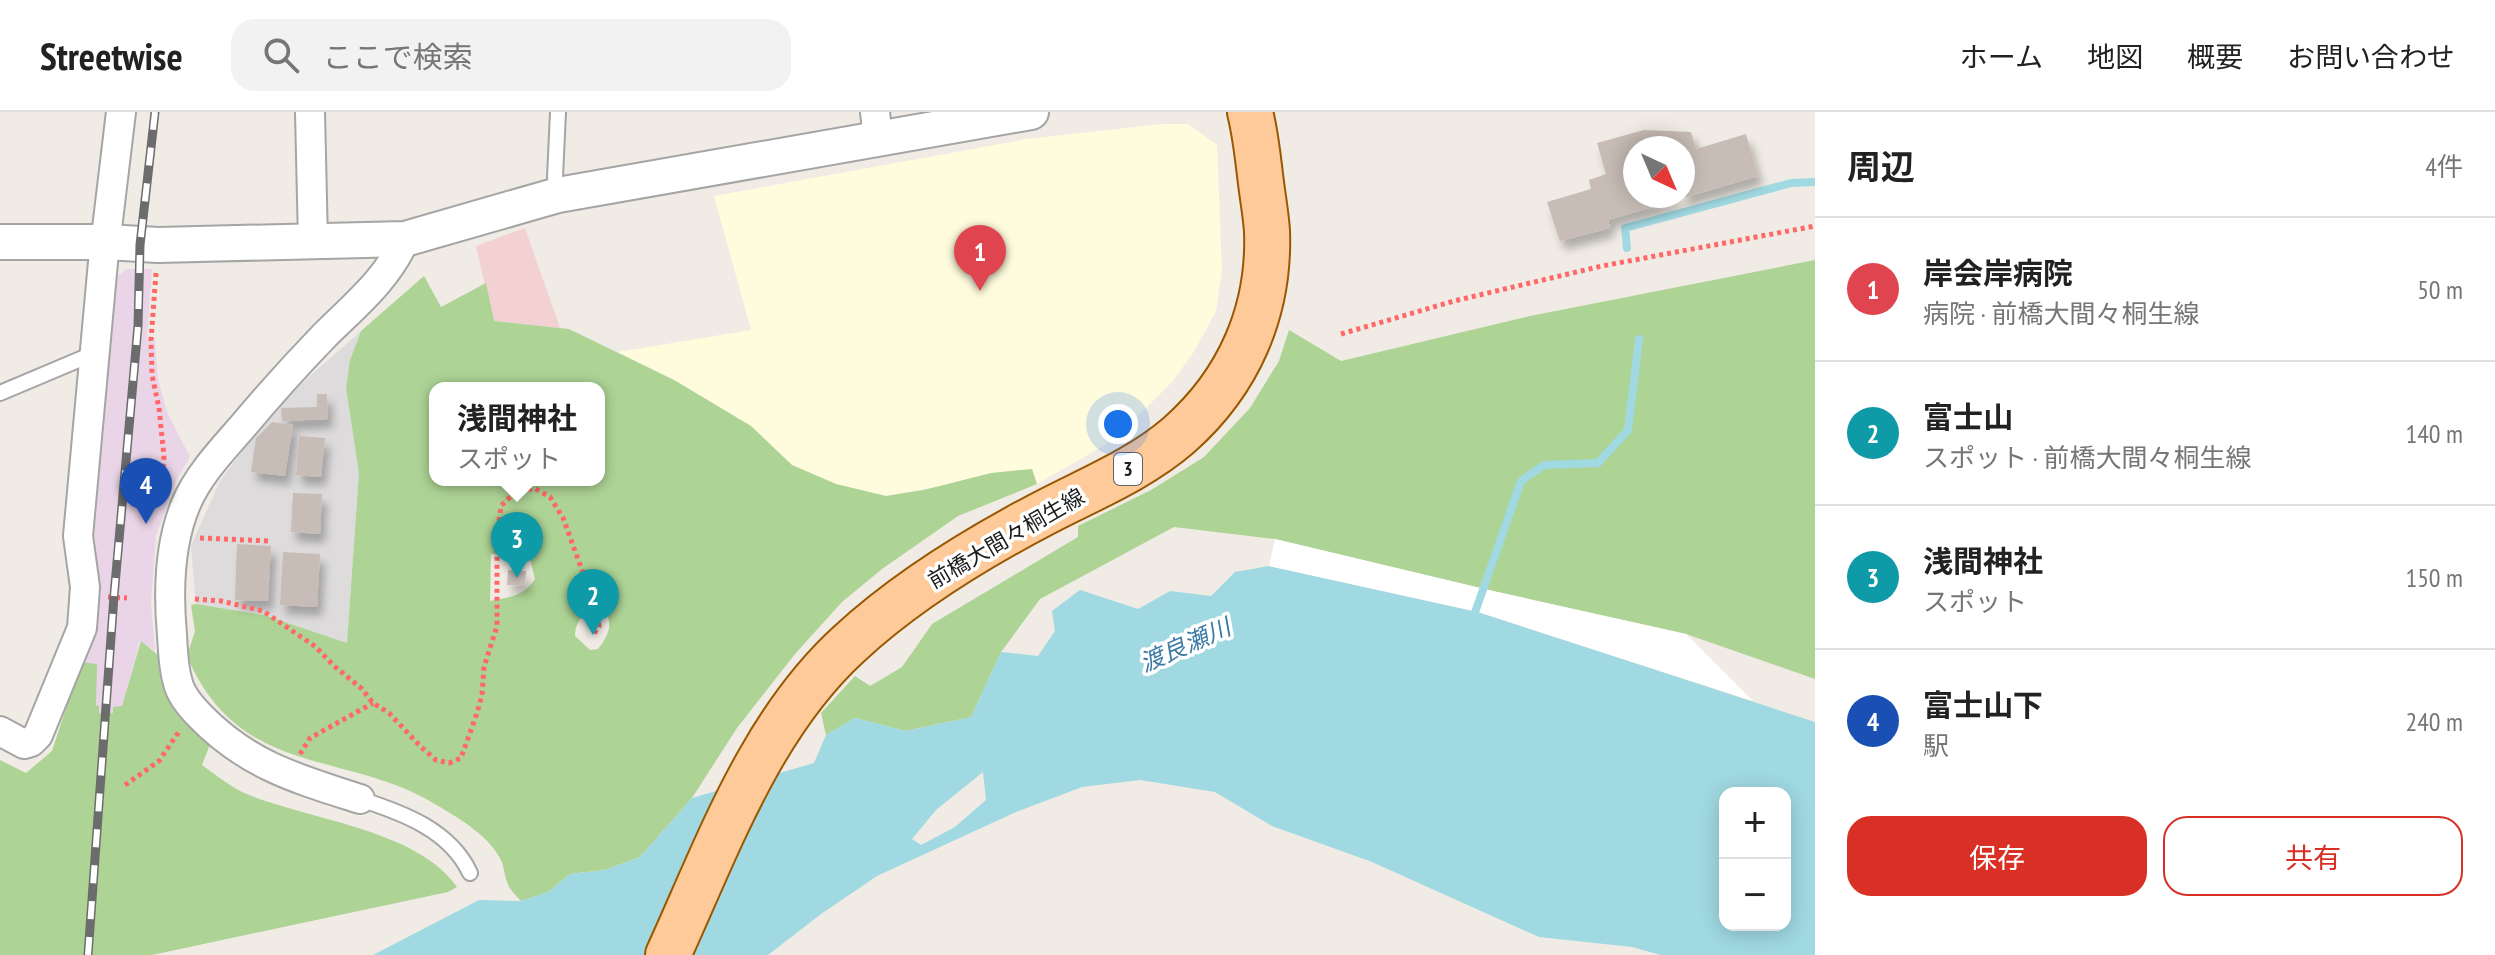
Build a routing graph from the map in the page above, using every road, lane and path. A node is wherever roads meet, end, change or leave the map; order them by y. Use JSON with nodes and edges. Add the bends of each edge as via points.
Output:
{"nodes":[{"id":1,"x":121,"y":112,"type":"edge"},
{"id":2,"x":310,"y":112,"type":"edge"},
{"id":3,"x":558,"y":112,"type":"edge"},
{"id":4,"x":1031,"y":112,"type":"edge"},
{"id":5,"x":1250,"y":112,"type":"edge"},
{"id":6,"x":877,"y":126,"type":"edge"},
{"id":7,"x":558,"y":195,"type":"junction"},
{"id":8,"x":1815,"y":226,"type":"edge"},
{"id":9,"x":405,"y":239,"type":"junction"},
{"id":10,"x":0,"y":242,"type":"edge"},
{"id":11,"x":106,"y":242,"type":"junction"},
{"id":12,"x":313,"y":242,"type":"junction"},
{"id":13,"x":156,"y":264,"type":"dead end"},
{"id":14,"x":1341,"y":334,"type":"dead end"},
{"id":15,"x":95,"y":355,"type":"junction"},
{"id":16,"x":0,"y":393,"type":"edge"},
{"id":17,"x":146,"y":518,"type":"dead end"},
{"id":18,"x":194,"y":537,"type":"dead end"},
{"id":19,"x":270,"y":541,"type":"dead end"},
{"id":20,"x":195,"y":599,"type":"dead end"},
{"id":21,"x":593,"y":635,"type":"dead end"},
{"id":22,"x":373,"y":703,"type":"junction"},
{"id":23,"x":192,"y":708,"type":"junction"},
{"id":24,"x":0,"y":731,"type":"edge"},
{"id":25,"x":302,"y":748,"type":"dead end"},
{"id":26,"x":125,"y":785,"type":"dead end"},
{"id":27,"x":360,"y":799,"type":"joint"},
{"id":28,"x":470,"y":873,"type":"dead end"},
{"id":29,"x":668,"y":955,"type":"edge"}],
"edges":[{"from":1,"to":11,"type":"street"},
{"from":2,"to":12,"type":"street"},
{"from":3,"to":7,"type":"lane"},
{"from":4,"to":6,"type":"street"},
{"from":5,"to":29,"type":"main road","name":"前橋大間々桐生線","number":"3","via":[[1267,230],[1266,271],[1249,339],[1221,392],[1178,436],[1147,457],[960,562],[846,646],[795,705],[748,783]]},
{"from":6,"to":7,"type":"street"},
{"from":7,"to":9,"type":"street"},
{"from":8,"to":14,"type":"path","via":[[1602,266]]},
{"from":9,"to":12,"type":"street"},
{"from":9,"to":23,"type":"street","via":[[389,271],[240,429],[188,500],[176,536],[170,610],[178,685]]},
{"from":10,"to":11,"type":"street"},
{"from":11,"to":12,"type":"street"},
{"from":11,"to":15,"type":"street"},
{"from":13,"to":17,"type":"path","via":[[152,375],[164,456],[162,484],[148,486]]},
{"from":15,"to":16,"type":"lane"},
{"from":15,"to":24,"type":"street","via":[[78,536],[85,587],[82,628],[38,735],[24,744]]},
{"from":18,"to":19,"type":"path"},
{"from":20,"to":22,"type":"path","via":[[263,611],[316,647]]},
{"from":21,"to":22,"type":"path","via":[[599,626],[597,611],[563,518],[550,497],[534,488],[514,493],[501,506],[497,626],[461,758],[449,763],[436,760]]},
{"from":22,"to":25,"type":"path","via":[[310,738]]},
{"from":23,"to":26,"type":"path","via":[[159,761]]},
{"from":23,"to":27,"type":"street","via":[[226,741],[262,765]]},
{"from":27,"to":28,"type":"lane","via":[[442,835]]}]}
